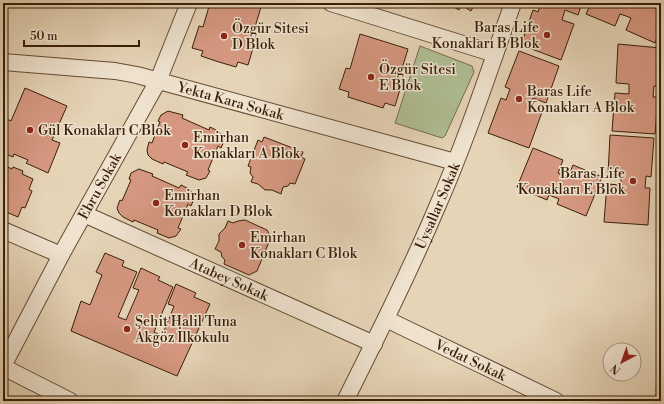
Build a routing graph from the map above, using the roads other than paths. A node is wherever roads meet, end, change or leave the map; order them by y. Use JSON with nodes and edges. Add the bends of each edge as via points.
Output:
{"nodes":[{"id":1,"x":189,"y":3,"type":"edge"},
{"id":2,"x":331,"y":3,"type":"edge"},
{"id":3,"x":513,"y":3,"type":"edge"},
{"id":4,"x":495,"y":54,"type":"junction"},
{"id":5,"x":3,"y":62,"type":"edge"},
{"id":6,"x":158,"y":81,"type":"junction"},
{"id":7,"x":455,"y":162,"type":"junction"},
{"id":8,"x":84,"y":214,"type":"junction"},
{"id":9,"x":3,"y":230,"type":"edge"},
{"id":10,"x":61,"y":255,"type":"junction"},
{"id":11,"x":386,"y":319,"type":"junction"},
{"id":12,"x":374,"y":344,"type":"junction"},
{"id":13,"x":3,"y":367,"type":"edge"},
{"id":14,"x":539,"y":397,"type":"edge"},
{"id":15,"x":70,"y":401,"type":"edge"},
{"id":16,"x":345,"y":401,"type":"edge"},
{"id":17,"x":556,"y":401,"type":"edge"}],
"edges":[{"from":1,"to":6,"type":"street","name":"Ebru Sokak"},
{"from":2,"to":4,"type":"street"},
{"from":3,"to":4,"type":"street","name":"Uysallar Sokak"},
{"from":4,"to":7,"type":"street","name":"Uysallar Sokak"},
{"from":5,"to":6,"type":"street","name":"Yekta Kara Sokak","via":[[115,71]]},
{"from":6,"to":7,"type":"street","name":"Yekta Kara Sokak"},
{"from":6,"to":8,"type":"street","name":"Ebru Sokak"},
{"from":7,"to":11,"type":"street","name":"Uysallar Sokak","via":[[438,206]]},
{"from":8,"to":10,"type":"street","name":"Ebru Sokak"},
{"from":8,"to":12,"type":"street","name":"Atabey Sokak"},
{"from":9,"to":10,"type":"street"},
{"from":10,"to":13,"type":"street","name":"Ebru Sokak"},
{"from":11,"to":12,"type":"street","name":"Uysallar Sokak"},
{"from":11,"to":14,"type":"street","name":"Vedat Sokak"},
{"from":12,"to":16,"type":"street","name":"Uysallar Sokak"},
{"from":13,"to":15,"type":"street"},
{"from":14,"to":17,"type":"street","name":"Vedat Sokak"}]}
